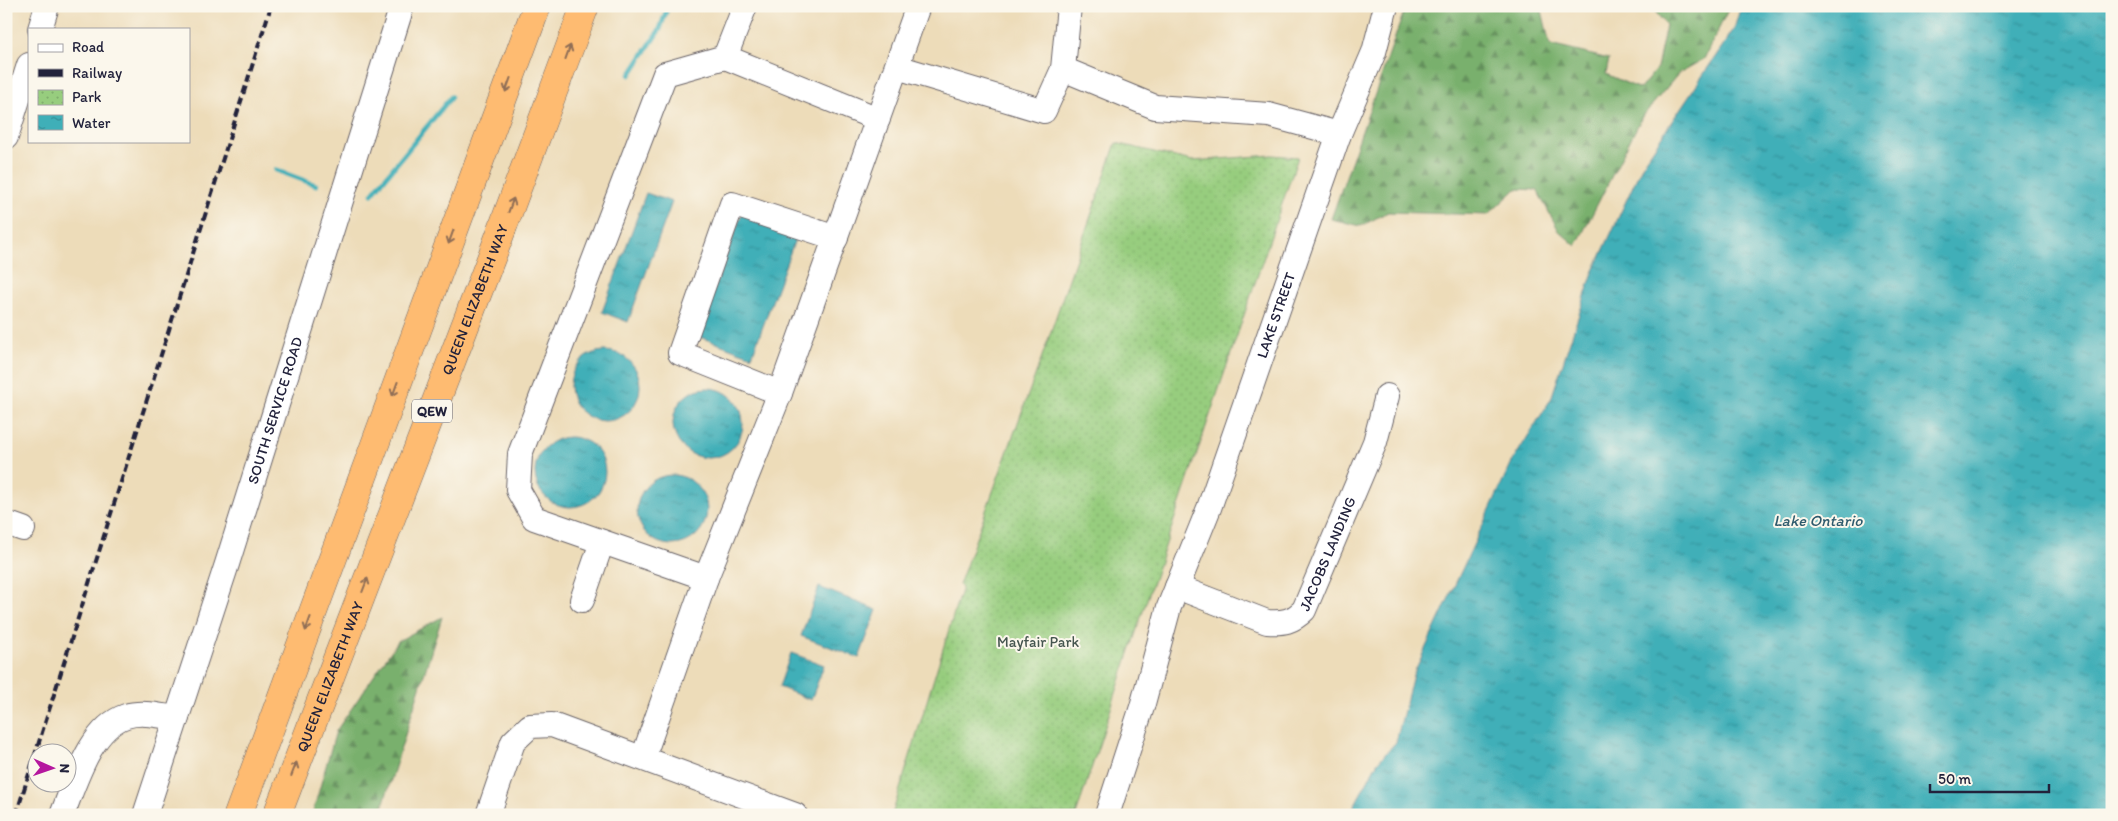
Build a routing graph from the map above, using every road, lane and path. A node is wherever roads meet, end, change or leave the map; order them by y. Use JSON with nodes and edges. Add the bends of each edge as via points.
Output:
{"nodes":[{"id":1,"x":47,"y":6,"type":"edge"},
{"id":2,"x":402,"y":6,"type":"edge"},
{"id":3,"x":537,"y":6,"type":"edge"},
{"id":4,"x":585,"y":6,"type":"edge"},
{"id":5,"x":745,"y":6,"type":"edge"},
{"id":6,"x":918,"y":6,"type":"edge"},
{"id":7,"x":1069,"y":6,"type":"edge"},
{"id":8,"x":1381,"y":6,"type":"edge"},
{"id":9,"x":1386,"y":6,"type":"edge"},
{"id":10,"x":40,"y":28,"type":"edge"},
{"id":11,"x":725,"y":57,"type":"junction"},
{"id":12,"x":897,"y":67,"type":"junction"},
{"id":13,"x":28,"y":68,"type":"edge"},
{"id":14,"x":1063,"y":69,"type":"junction"},
{"id":15,"x":878,"y":119,"type":"junction"},
{"id":16,"x":1341,"y":128,"type":"junction"},
{"id":17,"x":6,"y":137,"type":"edge"},
{"id":18,"x":836,"y":238,"type":"junction"},
{"id":19,"x":780,"y":393,"type":"junction"},
{"id":20,"x":1387,"y":396,"type":"dead end"},
{"id":21,"x":602,"y":542,"type":"junction"},
{"id":22,"x":706,"y":578,"type":"junction"},
{"id":23,"x":1182,"y":589,"type":"junction"},
{"id":24,"x":582,"y":600,"type":"dead end"},
{"id":25,"x":177,"y":718,"type":"junction"},
{"id":26,"x":643,"y":758,"type":"junction"},
{"id":27,"x":62,"y":815,"type":"edge"},
{"id":28,"x":145,"y":815,"type":"edge"},
{"id":29,"x":238,"y":815,"type":"edge"},
{"id":30,"x":277,"y":815,"type":"edge"},
{"id":31,"x":488,"y":815,"type":"edge"},
{"id":32,"x":795,"y":815,"type":"edge"},
{"id":33,"x":1106,"y":815,"type":"edge"}],
"edges":[{"from":1,"to":10,"type":"street"},
{"from":2,"to":25,"type":"street","name":"SOUTH SERVICE ROAD"},
{"from":3,"to":29,"type":"highway","number":"QEW","one_way":true},
{"from":30,"to":4,"type":"highway","name":"QUEEN ELIZABETH WAY","number":"QEW","one_way":true},
{"from":5,"to":11,"type":"street"},
{"from":6,"to":12,"type":"street"},
{"from":7,"to":14,"type":"street"},
{"from":8,"to":16,"type":"street","name":"LAKE STREET","via":[[1363,48]]},
{"from":9,"to":16,"type":"street","name":"LAKE STREET","via":[[1374,52]]},
{"from":11,"to":15,"type":"street"},
{"from":11,"to":21,"type":"street","via":[[665,74],[520,454],[518,490],[534,518]]},
{"from":12,"to":14,"type":"street","via":[[1044,111]]},
{"from":12,"to":15,"type":"street"},
{"from":13,"to":17,"type":"street"},
{"from":14,"to":16,"type":"street","via":[[1155,107],[1268,114]]},
{"from":15,"to":18,"type":"street"},
{"from":16,"to":23,"type":"street","name":"LAKE STREET"},
{"from":18,"to":19,"type":"street"},
{"from":18,"to":19,"type":"street","via":[[732,204],[680,353]]},
{"from":19,"to":22,"type":"street"},
{"from":20,"to":23,"type":"street","name":"JACOBS LANDING","via":[[1375,442],[1304,610],[1296,618],[1282,623],[1267,622]]},
{"from":21,"to":22,"type":"street"},
{"from":21,"to":24,"type":"street"},
{"from":22,"to":26,"type":"street"},
{"from":23,"to":33,"type":"street","name":"LAKE STREET"},
{"from":25,"to":27,"type":"street","via":[[150,714],[126,716],[101,732],[82,766]]},
{"from":25,"to":28,"type":"street","name":"SOUTH SERVICE ROAD"},
{"from":26,"to":31,"type":"street","via":[[552,725],[530,726],[513,742]]},
{"from":26,"to":32,"type":"street"}]}
